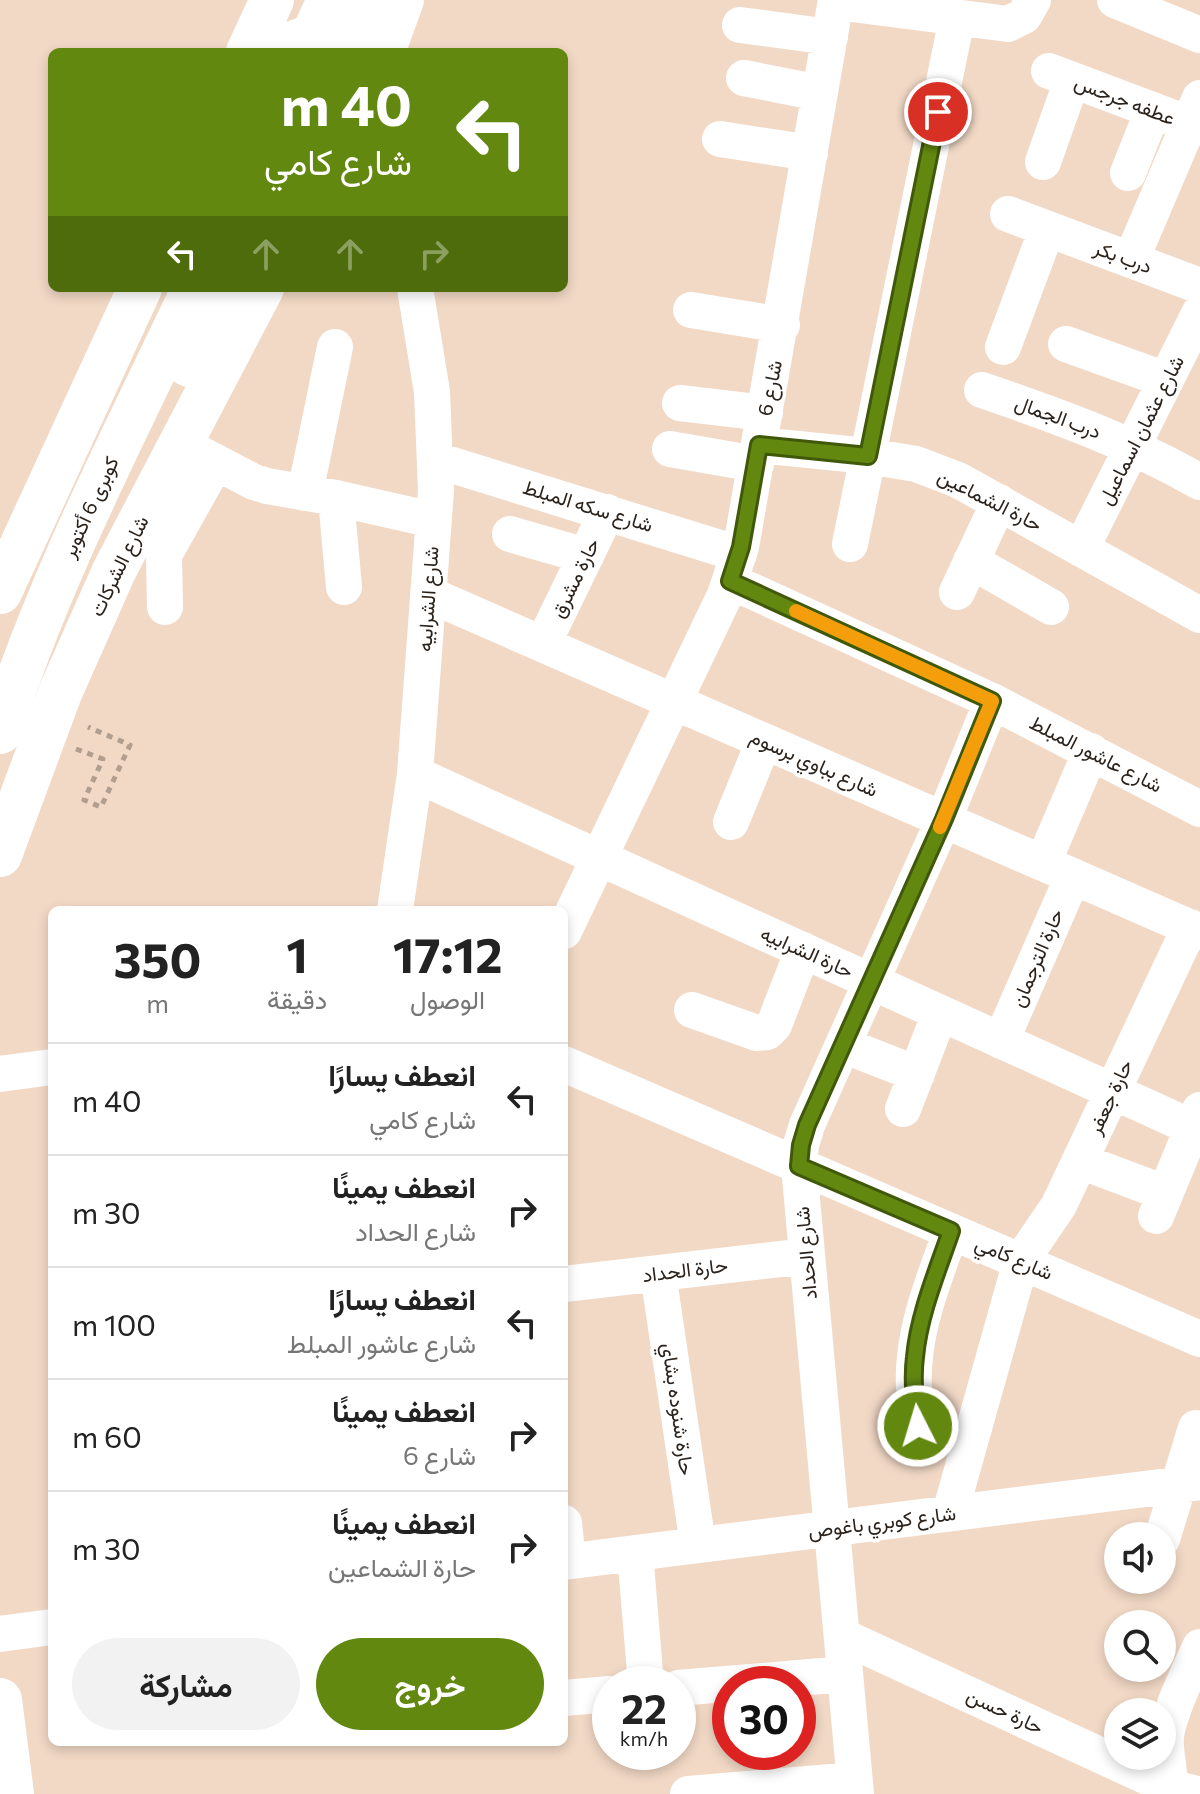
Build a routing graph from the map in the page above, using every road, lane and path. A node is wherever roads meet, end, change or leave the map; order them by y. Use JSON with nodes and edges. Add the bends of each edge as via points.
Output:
{"nodes":[{"id":1,"x":272,"y":0,"type":"edge"},
{"id":2,"x":298,"y":0,"type":"edge"},
{"id":3,"x":319,"y":0,"type":"edge"},
{"id":4,"x":329,"y":0,"type":"edge"},
{"id":5,"x":338,"y":0,"type":"edge"},
{"id":6,"x":373,"y":0,"type":"edge"},
{"id":7,"x":402,"y":0,"type":"edge"},
{"id":8,"x":1033,"y":0,"type":"edge"},
{"id":9,"x":836,"y":1,"type":"edge"},
{"id":10,"x":1122,"y":1,"type":"edge"},
{"id":11,"x":939,"y":11,"type":"edge"},
{"id":12,"x":740,"y":25,"type":"dead end"},
{"id":13,"x":1200,"y":35,"type":"edge"},
{"id":14,"x":830,"y":37,"type":"junction"},
{"id":15,"x":250,"y":48,"type":"edge"},
{"id":16,"x":278,"y":48,"type":"edge"},
{"id":17,"x":284,"y":48,"type":"edge"},
{"id":18,"x":307,"y":48,"type":"edge"},
{"id":19,"x":351,"y":48,"type":"edge"},
{"id":20,"x":355,"y":48,"type":"edge"},
{"id":21,"x":356,"y":48,"type":"edge"},
{"id":22,"x":359,"y":48,"type":"edge"},
{"id":23,"x":361,"y":48,"type":"edge"},
{"id":24,"x":744,"y":78,"type":"dead end"},
{"id":25,"x":820,"y":93,"type":"junction"},
{"id":26,"x":1153,"y":110,"type":"junction"},
{"id":27,"x":1196,"y":117,"type":"edge"},
{"id":28,"x":720,"y":139,"type":"dead end"},
{"id":29,"x":810,"y":153,"type":"junction"},
{"id":30,"x":1043,"y":162,"type":"dead end"},
{"id":31,"x":1128,"y":173,"type":"dead end"},
{"id":32,"x":1008,"y":214,"type":"dead end"},
{"id":33,"x":1047,"y":229,"type":"junction"},
{"id":34,"x":1131,"y":260,"type":"junction"},
{"id":35,"x":1200,"y":286,"type":"edge"},
{"id":36,"x":138,"y":292,"type":"edge"},
{"id":37,"x":162,"y":292,"type":"edge"},
{"id":38,"x":192,"y":292,"type":"edge"},
{"id":39,"x":224,"y":292,"type":"edge"},
{"id":40,"x":260,"y":292,"type":"edge"},
{"id":41,"x":416,"y":292,"type":"edge"},
{"id":42,"x":691,"y":310,"type":"dead end"},
{"id":43,"x":1200,"y":312,"type":"edge"},
{"id":44,"x":782,"y":325,"type":"junction"},
{"id":45,"x":1066,"y":344,"type":"dead end"},
{"id":46,"x":335,"y":347,"type":"dead end"},
{"id":47,"x":1003,"y":347,"type":"dead end"},
{"id":48,"x":1166,"y":380,"type":"junction"},
{"id":49,"x":982,"y":390,"type":"dead end"},
{"id":50,"x":680,"y":403,"type":"dead end"},
{"id":51,"x":760,"y":441,"type":"junction"},
{"id":52,"x":1133,"y":446,"type":"junction"},
{"id":53,"x":670,"y":449,"type":"dead end"},
{"id":54,"x":198,"y":453,"type":"junction"},
{"id":55,"x":868,"y":456,"type":"junction"},
{"id":56,"x":436,"y":460,"type":"junction"},
{"id":57,"x":1200,"y":482,"type":"edge"},
{"id":58,"x":321,"y":495,"type":"junction"},
{"id":59,"x":999,"y":502,"type":"junction"},
{"id":60,"x":607,"y":512,"type":"junction"},
{"id":61,"x":433,"y":520,"type":"junction"},
{"id":62,"x":510,"y":534,"type":"dead end"},
{"id":63,"x":850,"y":544,"type":"dead end"},
{"id":64,"x":1081,"y":549,"type":"junction"},
{"id":65,"x":586,"y":556,"type":"junction"},
{"id":66,"x":735,"y":567,"type":"junction"},
{"id":67,"x":344,"y":587,"type":"dead end"},
{"id":68,"x":0,"y":592,"type":"edge"},
{"id":69,"x":428,"y":594,"type":"junction"},
{"id":70,"x":165,"y":607,"type":"dead end"},
{"id":71,"x":1051,"y":607,"type":"dead end"},
{"id":72,"x":1200,"y":615,"type":"edge"},
{"id":73,"x":543,"y":644,"type":"junction"},
{"id":74,"x":0,"y":648,"type":"edge"},
{"id":75,"x":674,"y":701,"type":"junction"},
{"id":76,"x":992,"y":701,"type":"junction"},
{"id":77,"x":53,"y":712,"type":"junction"},
{"id":78,"x":0,"y":732,"type":"edge"},
{"id":79,"x":764,"y":741,"type":"junction"},
{"id":80,"x":1091,"y":751,"type":"junction"},
{"id":81,"x":103,"y":759,"type":"dead end"},
{"id":82,"x":415,"y":774,"type":"junction"},
{"id":83,"x":0,"y":807,"type":"edge"},
{"id":84,"x":1200,"y":809,"type":"edge"},
{"id":85,"x":944,"y":819,"type":"junction"},
{"id":86,"x":731,"y":822,"type":"dead end"},
{"id":87,"x":0,"y":855,"type":"edge"},
{"id":88,"x":599,"y":858,"type":"junction"},
{"id":89,"x":1058,"y":869,"type":"junction"},
{"id":90,"x":396,"y":906,"type":"edge"},
{"id":91,"x":568,"y":923,"type":"edge"},
{"id":92,"x":1195,"y":929,"type":"edge"},
{"id":93,"x":803,"y":950,"type":"junction"},
{"id":94,"x":871,"y":982,"type":"junction"},
{"id":95,"x":692,"y":1010,"type":"dead end"},
{"id":96,"x":940,"y":1013,"type":"junction"},
{"id":97,"x":1001,"y":1041,"type":"junction"},
{"id":98,"x":843,"y":1045,"type":"junction"},
{"id":99,"x":568,"y":1066,"type":"edge"},
{"id":100,"x":48,"y":1068,"type":"edge"},
{"id":101,"x":0,"y":1074,"type":"edge"},
{"id":102,"x":917,"y":1074,"type":"junction"},
{"id":103,"x":1113,"y":1091,"type":"junction"},
{"id":104,"x":903,"y":1109,"type":"dead end"},
{"id":105,"x":1198,"y":1123,"type":"edge"},
{"id":106,"x":1080,"y":1161,"type":"junction"},
{"id":107,"x":799,"y":1166,"type":"junction"},
{"id":108,"x":951,"y":1231,"type":"junction"},
{"id":109,"x":807,"y":1256,"type":"junction"},
{"id":110,"x":1021,"y":1261,"type":"junction"},
{"id":111,"x":658,"y":1273,"type":"junction"},
{"id":112,"x":568,"y":1284,"type":"edge"},
{"id":113,"x":1200,"y":1339,"type":"edge"},
{"id":114,"x":918,"y":1426,"type":"dead end"},
{"id":115,"x":1196,"y":1428,"type":"dead end"},
{"id":116,"x":1189,"y":1483,"type":"edge"},
{"id":117,"x":950,"y":1513,"type":"junction"},
{"id":118,"x":1170,"y":1522,"type":"edge"},
{"id":119,"x":831,"y":1528,"type":"junction"},
{"id":120,"x":698,"y":1545,"type":"junction"},
{"id":121,"x":635,"y":1553,"type":"junction"},
{"id":122,"x":568,"y":1562,"type":"edge"},
{"id":123,"x":48,"y":1628,"type":"edge"},
{"id":124,"x":0,"y":1634,"type":"edge"},
{"id":125,"x":842,"y":1636,"type":"junction"},
{"id":126,"x":1200,"y":1647,"type":"edge"},
{"id":127,"x":644,"y":1666,"type":"edge"},
{"id":128,"x":845,"y":1674,"type":"junction"},
{"id":129,"x":696,"y":1686,"type":"edge"},
{"id":130,"x":592,"y":1696,"type":"edge"},
{"id":131,"x":568,"y":1698,"type":"edge"},
{"id":132,"x":0,"y":1700,"type":"edge"},
{"id":133,"x":855,"y":1787,"type":"edge"},
{"id":134,"x":1177,"y":1792,"type":"edge"},
{"id":135,"x":12,"y":1794,"type":"edge"},
{"id":136,"x":688,"y":1794,"type":"edge"}],
"edges":[{"from":1,"to":15,"type":"main road"},
{"from":2,"to":16,"type":"main road"},
{"from":3,"to":20,"type":"main road","via":[[325,16]]},
{"from":4,"to":18,"type":"main road"},
{"from":5,"to":21,"type":"main road","via":[[342,26]]},
{"from":6,"to":22,"type":"main road"},
{"from":7,"to":23,"type":"main road"},
{"from":8,"to":11,"type":"street","via":[[1024,16],[1008,24]]},
{"from":9,"to":11,"type":"street"},
{"from":9,"to":14,"type":"street","name":"شارع 6"},
{"from":10,"to":13,"type":"street"},
{"from":11,"to":55,"type":"street"},
{"from":12,"to":14,"type":"street"},
{"from":14,"to":25,"type":"street","name":"شارع 6"},
{"from":17,"to":19,"type":"main road","via":[[312,38]]},
{"from":24,"to":25,"type":"street"},
{"from":25,"to":29,"type":"street","name":"شارع 6"},
{"from":26,"to":27,"type":"street","name":"عطفه جرجس"},
{"from":26,"to":30,"type":"street","name":"عطفه جرجس","via":[[1061,76]]},
{"from":26,"to":31,"type":"street"},
{"from":27,"to":34,"type":"street"},
{"from":28,"to":29,"type":"street"},
{"from":29,"to":44,"type":"street","name":"شارع 6"},
{"from":32,"to":33,"type":"street","name":"درب بكر"},
{"from":33,"to":34,"type":"street","name":"درب بكر"},
{"from":33,"to":47,"type":"street"},
{"from":34,"to":35,"type":"street","name":"درب بكر"},
{"from":36,"to":68,"type":"main road"},
{"from":37,"to":74,"type":"main road"},
{"from":38,"to":78,"type":"main road","name":"كوبرى 6 أكتوبر","via":[[65,560]]},
{"from":39,"to":83,"type":"main road","name":"شارع الشركات","via":[[152,437]]},
{"from":40,"to":54,"type":"main road","name":"شارع الشركات"},
{"from":41,"to":56,"type":"street","name":"شارع الشرابيه","via":[[432,392]]},
{"from":42,"to":44,"type":"street"},
{"from":43,"to":48,"type":"street","name":"شارع عثمان اسماعيل"},
{"from":44,"to":51,"type":"street","name":"شارع 6"},
{"from":45,"to":48,"type":"street"},
{"from":46,"to":58,"type":"street"},
{"from":48,"to":52,"type":"street","name":"شارع عثمان اسماعيل"},
{"from":49,"to":52,"type":"street","name":"درب الجمال"},
{"from":50,"to":51,"type":"street"},
{"from":51,"to":53,"type":"street","name":"حارة الشماعين"},
{"from":51,"to":55,"type":"street","name":"حارة الشماعين"},
{"from":51,"to":66,"type":"street","name":"شارع 6"},
{"from":52,"to":57,"type":"street","name":"درب الجمال"},
{"from":52,"to":64,"type":"street","name":"شارع عثمان اسماعيل"},
{"from":54,"to":58,"type":"street","via":[[254,482]]},
{"from":54,"to":70,"type":"street","via":[[164,555]]},
{"from":54,"to":77,"type":"main road","name":"شارع الشركات","via":[[114,571]]},
{"from":55,"to":59,"type":"street","name":"حارة الشماعين","via":[[916,464]]},
{"from":55,"to":63,"type":"street"},
{"from":56,"to":60,"type":"street","name":"شارع سكه المبلط"},
{"from":56,"to":61,"type":"street","name":"شارع الشرابيه"},
{"from":58,"to":61,"type":"street"},
{"from":58,"to":67,"type":"street"},
{"from":59,"to":64,"type":"street","name":"حارة الشماعين"},
{"from":59,"to":71,"type":"street","via":[[964,576]]},
{"from":60,"to":65,"type":"street","name":"حارة مشرق"},
{"from":60,"to":66,"type":"street","name":"شارع سكه المبلط"},
{"from":61,"to":69,"type":"street","name":"شارع الشرابيه"},
{"from":62,"to":65,"type":"street"},
{"from":64,"to":72,"type":"street","name":"حارة الشماعين"},
{"from":65,"to":73,"type":"street","name":"حارة مشرق"},
{"from":66,"to":75,"type":"street","name":"شارع 6"},
{"from":66,"to":76,"type":"street","name":"شارع عاشور المبلط"},
{"from":69,"to":73,"type":"street","name":"شارع بباوي برسوم"},
{"from":69,"to":82,"type":"street","name":"شارع الشرابيه"},
{"from":73,"to":75,"type":"street","name":"شارع بباوي برسوم"},
{"from":75,"to":79,"type":"street","name":"شارع بباوي برسوم"},
{"from":75,"to":88,"type":"street","name":"شارع 6"},
{"from":76,"to":80,"type":"street","name":"شارع عاشور المبلط"},
{"from":76,"to":85,"type":"street","name":"شارع الحداد"},
{"from":77,"to":81,"type":"path","via":[[130,745],[101,807],[84,800]]},
{"from":77,"to":87,"type":"main road","name":"شارع الشركات"},
{"from":79,"to":85,"type":"street","name":"شارع بباوي برسوم"},
{"from":79,"to":86,"type":"street"},
{"from":80,"to":84,"type":"street","name":"شارع عاشور المبلط"},
{"from":80,"to":89,"type":"street","name":"حارة الترجمان"},
{"from":82,"to":88,"type":"street","name":"حارة الشرابيه"},
{"from":82,"to":90,"type":"street","name":"شارع الشرابيه"},
{"from":85,"to":89,"type":"street","name":"شارع بباوي برسوم"},
{"from":85,"to":94,"type":"street","name":"شارع الحداد"},
{"from":88,"to":91,"type":"street","name":"شارع 6"},
{"from":88,"to":93,"type":"street","name":"حارة الشرابيه"},
{"from":89,"to":92,"type":"street","name":"شارع بباوي برسوم"},
{"from":89,"to":97,"type":"street","name":"حارة الترجمان"},
{"from":92,"to":103,"type":"street","name":"حارة جعفر"},
{"from":93,"to":94,"type":"street","name":"حارة الشرابيه"},
{"from":93,"to":95,"type":"street","via":[[767,1032]]},
{"from":94,"to":96,"type":"street","name":"حارة الشرابيه"},
{"from":94,"to":98,"type":"street","name":"شارع الحداد"},
{"from":96,"to":97,"type":"street","name":"حارة الشرابيه"},
{"from":96,"to":102,"type":"street"},
{"from":97,"to":103,"type":"street","name":"حارة الشرابيه"},
{"from":98,"to":102,"type":"street"},
{"from":98,"to":107,"type":"street","name":"شارع الحداد","via":[[807,1125]]},
{"from":99,"to":107,"type":"street","name":"شارع كامي"},
{"from":100,"to":101,"type":"street"},
{"from":102,"to":104,"type":"street"},
{"from":103,"to":105,"type":"street","name":"حارة الشرابيه"},
{"from":103,"to":106,"type":"street","name":"حارة جعفر"},
{"from":105,"to":106,"type":"street","via":[[1160,1204]]},
{"from":106,"to":110,"type":"street","name":"حارة جعفر","via":[[1059,1205]]},
{"from":107,"to":108,"type":"street","name":"شارع كامي"},
{"from":107,"to":109,"type":"street","name":"شارع الحداد"},
{"from":108,"to":110,"type":"street","name":"شارع كامي"},
{"from":108,"to":114,"type":"street","via":[[920,1322],[914,1392]]},
{"from":109,"to":111,"type":"street","name":"حارة الحداد"},
{"from":109,"to":119,"type":"street","name":"شارع الحداد"},
{"from":110,"to":113,"type":"street","name":"شارع كامي"},
{"from":110,"to":117,"type":"street","name":"حارة جعفر"},
{"from":111,"to":112,"type":"street","name":"حارة الحداد"},
{"from":111,"to":120,"type":"street","name":"حارة شنوده بشاي"},
{"from":115,"to":116,"type":"street"},
{"from":116,"to":117,"type":"street","name":"شارع كوبري باغوص"},
{"from":116,"to":118,"type":"street"},
{"from":117,"to":119,"type":"street","name":"شارع كوبري باغوص"},
{"from":119,"to":120,"type":"street","name":"شارع كوبري باغوص"},
{"from":119,"to":125,"type":"street","name":"شارع الحداد"},
{"from":120,"to":121,"type":"street","name":"شارع كوبري باغوص"},
{"from":121,"to":122,"type":"street","name":"شارع كوبري باغوص"},
{"from":121,"to":127,"type":"street"},
{"from":123,"to":124,"type":"street"},
{"from":125,"to":128,"type":"street","name":"شارع الحداد"},
{"from":125,"to":134,"type":"street","name":"حارة حسن"},
{"from":126,"to":134,"type":"street","via":[[1167,1727]]},
{"from":128,"to":129,"type":"street"},
{"from":128,"to":133,"type":"street","name":"شارع الحداد"},
{"from":130,"to":131,"type":"street"},
{"from":132,"to":135,"type":"main road"},
{"from":133,"to":136,"type":"street"}]}
